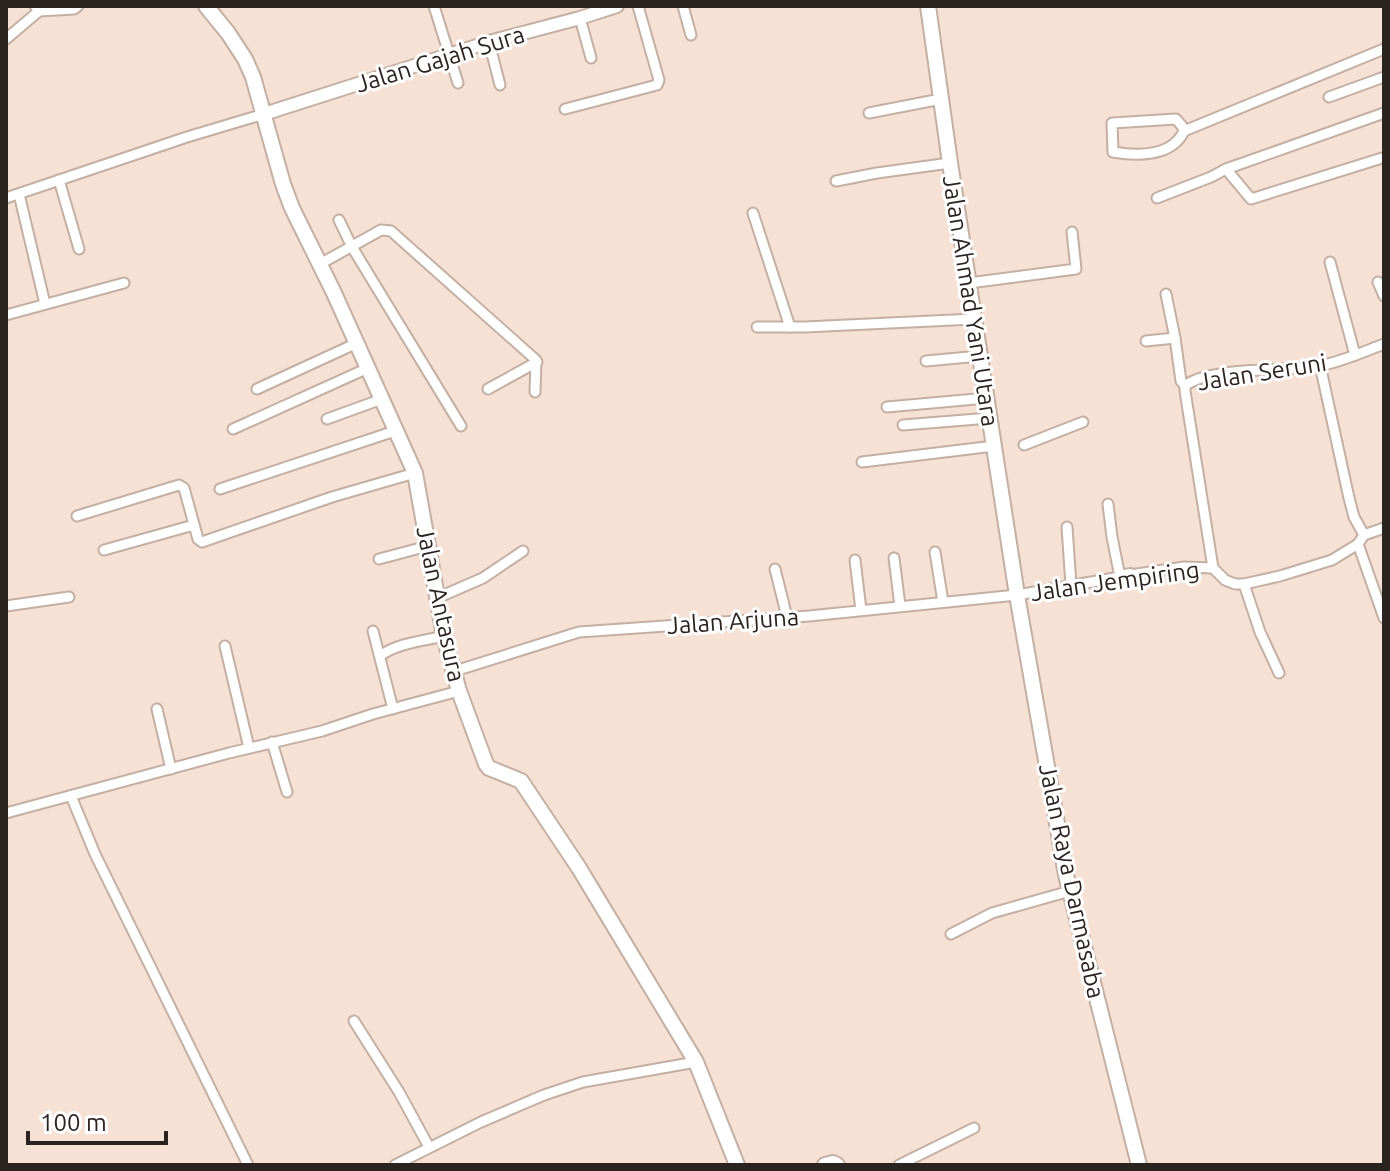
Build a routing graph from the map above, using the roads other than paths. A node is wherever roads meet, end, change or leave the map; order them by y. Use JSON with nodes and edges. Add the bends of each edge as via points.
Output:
{"nodes":[{"id":1,"x":78,"y":6,"type":"edge"},
{"id":2,"x":206,"y":6,"type":"edge"},
{"id":3,"x":434,"y":6,"type":"edge"},
{"id":4,"x":617,"y":6,"type":"edge"},
{"id":5,"x":638,"y":6,"type":"edge"},
{"id":6,"x":683,"y":6,"type":"edge"},
{"id":7,"x":928,"y":6,"type":"edge"},
{"id":8,"x":37,"y":8,"type":"edge"},
{"id":9,"x":580,"y":18,"type":"junction"},
{"id":10,"x":691,"y":35,"type":"dead end"},
{"id":11,"x":6,"y":39,"type":"edge"},
{"id":12,"x":489,"y":42,"type":"junction"},
{"id":13,"x":1384,"y":49,"type":"edge"},
{"id":14,"x":449,"y":55,"type":"junction"},
{"id":15,"x":591,"y":58,"type":"dead end"},
{"id":16,"x":1384,"y":77,"type":"edge"},
{"id":17,"x":458,"y":83,"type":"dead end"},
{"id":18,"x":500,"y":85,"type":"dead end"},
{"id":19,"x":1329,"y":97,"type":"dead end"},
{"id":20,"x":941,"y":99,"type":"junction"},
{"id":21,"x":565,"y":109,"type":"dead end"},
{"id":22,"x":869,"y":113,"type":"dead end"},
{"id":23,"x":1384,"y":113,"type":"edge"},
{"id":24,"x":264,"y":114,"type":"junction"},
{"id":25,"x":1184,"y":131,"type":"junction"},
{"id":26,"x":1382,"y":158,"type":"edge"},
{"id":27,"x":950,"y":163,"type":"junction"},
{"id":28,"x":1226,"y":169,"type":"junction"},
{"id":29,"x":59,"y":180,"type":"junction"},
{"id":30,"x":836,"y":181,"type":"dead end"},
{"id":31,"x":19,"y":194,"type":"junction"},
{"id":32,"x":6,"y":198,"type":"edge"},
{"id":33,"x":1157,"y":198,"type":"dead end"},
{"id":34,"x":753,"y":213,"type":"dead end"},
{"id":35,"x":339,"y":220,"type":"dead end"},
{"id":36,"x":1072,"y":232,"type":"dead end"},
{"id":37,"x":352,"y":247,"type":"junction"},
{"id":38,"x":79,"y":249,"type":"dead end"},
{"id":39,"x":1330,"y":262,"type":"dead end"},
{"id":40,"x":320,"y":264,"type":"junction"},
{"id":41,"x":1378,"y":282,"type":"dead end"},
{"id":42,"x":124,"y":283,"type":"dead end"},
{"id":43,"x":969,"y":283,"type":"junction"},
{"id":44,"x":1166,"y":294,"type":"dead end"},
{"id":45,"x":1384,"y":296,"type":"edge"},
{"id":46,"x":45,"y":304,"type":"junction"},
{"id":47,"x":6,"y":315,"type":"edge"},
{"id":48,"x":974,"y":319,"type":"junction"},
{"id":49,"x":757,"y":327,"type":"dead end"},
{"id":50,"x":790,"y":327,"type":"junction"},
{"id":51,"x":1175,"y":338,"type":"junction"},
{"id":52,"x":1146,"y":341,"type":"dead end"},
{"id":53,"x":357,"y":343,"type":"junction"},
{"id":54,"x":1384,"y":344,"type":"edge"},
{"id":55,"x":1355,"y":355,"type":"junction"},
{"id":56,"x":980,"y":356,"type":"junction"},
{"id":57,"x":926,"y":361,"type":"dead end"},
{"id":58,"x":537,"y":362,"type":"junction"},
{"id":59,"x":1320,"y":365,"type":"junction"},
{"id":60,"x":368,"y":368,"type":"junction"},
{"id":61,"x":1185,"y":386,"type":"junction"},
{"id":62,"x":257,"y":389,"type":"dead end"},
{"id":63,"x":488,"y":389,"type":"dead end"},
{"id":64,"x":535,"y":392,"type":"dead end"},
{"id":65,"x":987,"y":398,"type":"junction"},
{"id":66,"x":382,"y":399,"type":"junction"},
{"id":67,"x":887,"y":407,"type":"dead end"},
{"id":68,"x":990,"y":418,"type":"junction"},
{"id":69,"x":327,"y":419,"type":"dead end"},
{"id":70,"x":1083,"y":422,"type":"dead end"},
{"id":71,"x":903,"y":425,"type":"dead end"},
{"id":72,"x":461,"y":426,"type":"dead end"},
{"id":73,"x":233,"y":429,"type":"dead end"},
{"id":74,"x":395,"y":431,"type":"junction"},
{"id":75,"x":1024,"y":445,"type":"dead end"},
{"id":76,"x":994,"y":446,"type":"junction"},
{"id":77,"x":862,"y":462,"type":"dead end"},
{"id":78,"x":415,"y":473,"type":"junction"},
{"id":79,"x":220,"y":489,"type":"dead end"},
{"id":80,"x":1108,"y":504,"type":"dead end"},
{"id":81,"x":77,"y":516,"type":"dead end"},
{"id":82,"x":194,"y":525,"type":"junction"},
{"id":83,"x":1067,"y":527,"type":"dead end"},
{"id":84,"x":1384,"y":528,"type":"edge"},
{"id":85,"x":1361,"y":539,"type":"junction"},
{"id":86,"x":428,"y":546,"type":"junction"},
{"id":87,"x":104,"y":550,"type":"dead end"},
{"id":88,"x":523,"y":551,"type":"dead end"},
{"id":89,"x":935,"y":552,"type":"dead end"},
{"id":90,"x":894,"y":558,"type":"dead end"},
{"id":91,"x":379,"y":559,"type":"dead end"},
{"id":92,"x":855,"y":560,"type":"dead end"},
{"id":93,"x":1213,"y":568,"type":"junction"},
{"id":94,"x":775,"y":569,"type":"dead end"},
{"id":95,"x":1125,"y":576,"type":"junction"},
{"id":96,"x":1244,"y":584,"type":"junction"},
{"id":97,"x":1071,"y":585,"type":"junction"},
{"id":98,"x":1017,"y":595,"type":"junction"},
{"id":99,"x":69,"y":597,"type":"dead end"},
{"id":100,"x":437,"y":598,"type":"junction"},
{"id":101,"x":943,"y":602,"type":"junction"},
{"id":102,"x":6,"y":606,"type":"edge"},
{"id":103,"x":900,"y":606,"type":"junction"},
{"id":104,"x":861,"y":610,"type":"junction"},
{"id":105,"x":787,"y":617,"type":"junction"},
{"id":106,"x":1384,"y":618,"type":"edge"},
{"id":107,"x":373,"y":631,"type":"dead end"},
{"id":108,"x":444,"y":636,"type":"junction"},
{"id":109,"x":225,"y":646,"type":"dead end"},
{"id":110,"x":380,"y":656,"type":"junction"},
{"id":111,"x":455,"y":671,"type":"junction"},
{"id":112,"x":1279,"y":673,"type":"dead end"},
{"id":113,"x":459,"y":691,"type":"junction"},
{"id":114,"x":157,"y":709,"type":"dead end"},
{"id":115,"x":393,"y":709,"type":"junction"},
{"id":116,"x":272,"y":742,"type":"junction"},
{"id":117,"x":249,"y":748,"type":"junction"},
{"id":118,"x":171,"y":769,"type":"junction"},
{"id":119,"x":287,"y":792,"type":"dead end"},
{"id":120,"x":71,"y":796,"type":"junction"},
{"id":121,"x":6,"y":813,"type":"edge"},
{"id":122,"x":1070,"y":891,"type":"junction"},
{"id":123,"x":951,"y":934,"type":"dead end"},
{"id":124,"x":354,"y":1021,"type":"dead end"},
{"id":125,"x":696,"y":1062,"type":"junction"},
{"id":126,"x":974,"y":1128,"type":"dead end"},
{"id":127,"x":429,"y":1147,"type":"junction"},
{"id":128,"x":248,"y":1165,"type":"edge"},
{"id":129,"x":395,"y":1165,"type":"edge"},
{"id":130,"x":737,"y":1165,"type":"edge"},
{"id":131,"x":825,"y":1165,"type":"edge"},
{"id":132,"x":837,"y":1165,"type":"edge"},
{"id":133,"x":899,"y":1165,"type":"edge"},
{"id":134,"x":1139,"y":1165,"type":"edge"}],
"edges":[{"from":1,"to":8,"type":"street"},
{"from":2,"to":24,"type":"main road","name":"Jalan Antasura","via":[[245,59]]},
{"from":3,"to":14,"type":"street"},
{"from":4,"to":9,"type":"street","name":"Jalan Gajah Sura"},
{"from":5,"to":21,"type":"street","via":[[657,85]]},
{"from":6,"to":10,"type":"street"},
{"from":7,"to":20,"type":"main road","name":"Jalan Ahmad Yani Utara"},
{"from":8,"to":11,"type":"street"},
{"from":9,"to":12,"type":"street","name":"Jalan Gajah Sura"},
{"from":9,"to":15,"type":"street"},
{"from":12,"to":14,"type":"street","name":"Jalan Gajah Sura"},
{"from":12,"to":18,"type":"street"},
{"from":13,"to":25,"type":"street"},
{"from":14,"to":17,"type":"street"},
{"from":14,"to":24,"type":"street","name":"Jalan Gajah Sura"},
{"from":16,"to":19,"type":"street"},
{"from":20,"to":22,"type":"street"},
{"from":20,"to":27,"type":"main road","name":"Jalan Ahmad Yani Utara"},
{"from":23,"to":28,"type":"street"},
{"from":24,"to":29,"type":"street"},
{"from":24,"to":40,"type":"main road","name":"Jalan Antasura","via":[[283,184]]},
{"from":25,"to":25,"type":"street","via":[[1179,141],[1150,154],[1113,152],[1112,123],[1176,119]]},
{"from":26,"to":28,"type":"street","via":[[1251,199]]},
{"from":27,"to":30,"type":"street"},
{"from":27,"to":43,"type":"main road","name":"Jalan Ahmad Yani Utara"},
{"from":28,"to":33,"type":"street"},
{"from":29,"to":31,"type":"street"},
{"from":29,"to":38,"type":"street"},
{"from":31,"to":32,"type":"street"},
{"from":31,"to":46,"type":"street"},
{"from":34,"to":50,"type":"street"},
{"from":35,"to":37,"type":"street"},
{"from":36,"to":43,"type":"street","via":[[1076,269]]},
{"from":37,"to":40,"type":"street"},
{"from":37,"to":58,"type":"street","via":[[381,230],[391,231]]},
{"from":37,"to":72,"type":"street"},
{"from":39,"to":55,"type":"street"},
{"from":40,"to":53,"type":"main road","name":"Jalan Antasura"},
{"from":41,"to":45,"type":"street"},
{"from":42,"to":46,"type":"street"},
{"from":43,"to":48,"type":"main road","name":"Jalan Ahmad Yani Utara"},
{"from":44,"to":51,"type":"street"},
{"from":46,"to":47,"type":"street"},
{"from":48,"to":50,"type":"street"},
{"from":48,"to":56,"type":"main road","name":"Jalan Ahmad Yani Utara"},
{"from":49,"to":50,"type":"street"},
{"from":51,"to":52,"type":"street"},
{"from":51,"to":61,"type":"street"},
{"from":53,"to":60,"type":"main road","name":"Jalan Antasura"},
{"from":53,"to":62,"type":"street"},
{"from":54,"to":55,"type":"street","name":"Jalan Seruni"},
{"from":55,"to":59,"type":"street","name":"Jalan Seruni"},
{"from":56,"to":57,"type":"street"},
{"from":56,"to":65,"type":"main road","name":"Jalan Ahmad Yani Utara"},
{"from":58,"to":63,"type":"street"},
{"from":58,"to":64,"type":"street"},
{"from":59,"to":61,"type":"street","name":"Jalan Seruni","via":[[1231,373]]},
{"from":59,"to":85,"type":"street"},
{"from":60,"to":66,"type":"main road","name":"Jalan Antasura"},
{"from":60,"to":73,"type":"street"},
{"from":61,"to":93,"type":"street"},
{"from":65,"to":67,"type":"street"},
{"from":65,"to":68,"type":"main road","name":"Jalan Ahmad Yani Utara"},
{"from":66,"to":69,"type":"street"},
{"from":66,"to":74,"type":"main road","name":"Jalan Antasura"},
{"from":68,"to":71,"type":"street"},
{"from":68,"to":76,"type":"main road","name":"Jalan Ahmad Yani Utara"},
{"from":70,"to":75,"type":"street"},
{"from":74,"to":78,"type":"main road","name":"Jalan Antasura"},
{"from":74,"to":79,"type":"street"},
{"from":76,"to":77,"type":"street"},
{"from":76,"to":98,"type":"main road","name":"Jalan Ahmad Yani Utara"},
{"from":78,"to":82,"type":"street","via":[[206,541],[198,539]]},
{"from":78,"to":86,"type":"main road","name":"Jalan Antasura"},
{"from":80,"to":95,"type":"street"},
{"from":81,"to":82,"type":"street","via":[[179,485]]},
{"from":82,"to":87,"type":"street"},
{"from":83,"to":97,"type":"street"},
{"from":84,"to":85,"type":"street"},
{"from":85,"to":96,"type":"street","via":[[1332,560]]},
{"from":85,"to":106,"type":"street"},
{"from":86,"to":91,"type":"street"},
{"from":86,"to":100,"type":"main road","name":"Jalan Antasura"},
{"from":88,"to":100,"type":"street","via":[[483,578]]},
{"from":89,"to":101,"type":"street"},
{"from":90,"to":103,"type":"street"},
{"from":92,"to":104,"type":"street"},
{"from":93,"to":95,"type":"street","name":"Jalan Jempiring"},
{"from":93,"to":96,"type":"street","via":[[1229,582]]},
{"from":94,"to":105,"type":"street"},
{"from":95,"to":97,"type":"street","name":"Jalan Jempiring"},
{"from":96,"to":112,"type":"street"},
{"from":97,"to":98,"type":"street","name":"Jalan Jempiring"},
{"from":98,"to":101,"type":"street","name":"Jalan Arjuna"},
{"from":98,"to":122,"type":"main road","name":"Jalan Raya Darmasaba"},
{"from":99,"to":102,"type":"street"},
{"from":100,"to":108,"type":"main road","name":"Jalan Antasura"},
{"from":101,"to":103,"type":"street","name":"Jalan Arjuna"},
{"from":103,"to":104,"type":"street","name":"Jalan Arjuna"},
{"from":104,"to":105,"type":"street","name":"Jalan Arjuna"},
{"from":105,"to":111,"type":"street","name":"Jalan Arjuna","via":[[579,632]]},
{"from":107,"to":110,"type":"street"},
{"from":108,"to":110,"type":"street"},
{"from":108,"to":111,"type":"main road","name":"Jalan Antasura"},
{"from":109,"to":117,"type":"street"},
{"from":110,"to":115,"type":"street"},
{"from":111,"to":113,"type":"main road","name":"Jalan Antasura"},
{"from":113,"to":115,"type":"street"},
{"from":113,"to":125,"type":"main road","name":"Jalan Antasura","via":[[486,764],[521,781]]},
{"from":114,"to":118,"type":"street"},
{"from":115,"to":116,"type":"street"},
{"from":116,"to":117,"type":"street"},
{"from":116,"to":119,"type":"street"},
{"from":117,"to":118,"type":"street"},
{"from":118,"to":120,"type":"street"},
{"from":120,"to":121,"type":"street"},
{"from":120,"to":128,"type":"street"},
{"from":122,"to":123,"type":"street","via":[[992,913]]},
{"from":122,"to":134,"type":"main road","name":"Jalan Raya Darmasaba"},
{"from":124,"to":127,"type":"street"},
{"from":125,"to":127,"type":"street","via":[[583,1082]]},
{"from":125,"to":130,"type":"main road","name":"Jalan Antasura"},
{"from":126,"to":133,"type":"street"},
{"from":127,"to":129,"type":"street"},
{"from":131,"to":132,"type":"main road"}]}
